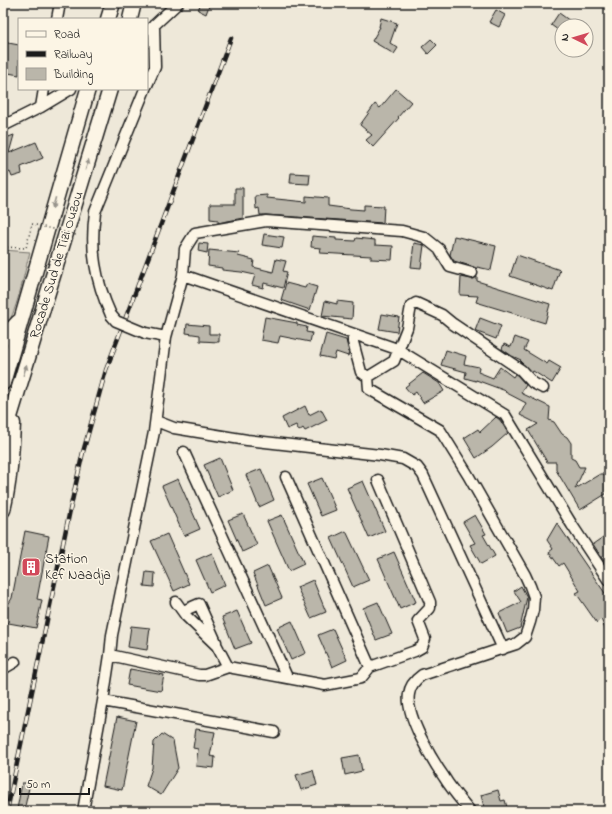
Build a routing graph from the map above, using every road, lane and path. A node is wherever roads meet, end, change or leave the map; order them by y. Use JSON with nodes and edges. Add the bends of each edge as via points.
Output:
{"nodes":[{"id":1,"x":60,"y":3,"type":"edge"},
{"id":2,"x":112,"y":3,"type":"edge"},
{"id":3,"x":134,"y":3,"type":"edge"},
{"id":4,"x":178,"y":3,"type":"edge"},
{"id":5,"x":57,"y":18,"type":"edge"},
{"id":6,"x":108,"y":18,"type":"edge"},
{"id":7,"x":130,"y":18,"type":"edge"},
{"id":8,"x":150,"y":28,"type":"edge"},
{"id":9,"x":148,"y":83,"type":"edge"},
{"id":10,"x":44,"y":90,"type":"edge"},
{"id":11,"x":70,"y":90,"type":"edge"},
{"id":12,"x":88,"y":90,"type":"edge"},
{"id":13,"x":110,"y":90,"type":"edge"},
{"id":14,"x":146,"y":90,"type":"edge"},
{"id":15,"x":41,"y":107,"type":"junction"},
{"id":16,"x":3,"y":126,"type":"edge"},
{"id":17,"x":76,"y":235,"type":"dead end"},
{"id":18,"x":3,"y":247,"type":"edge"},
{"id":19,"x":472,"y":273,"type":"dead end"},
{"id":20,"x":182,"y":276,"type":"junction"},
{"id":21,"x":21,"y":319,"type":"junction"},
{"id":22,"x":353,"y":334,"type":"junction"},
{"id":23,"x":166,"y":337,"type":"junction"},
{"id":24,"x":3,"y":338,"type":"edge"},
{"id":25,"x":398,"y":349,"type":"junction"},
{"id":26,"x":368,"y":377,"type":"junction"},
{"id":27,"x":3,"y":383,"type":"edge"},
{"id":28,"x":543,"y":388,"type":"dead end"},
{"id":29,"x":14,"y":407,"type":"junction"},
{"id":30,"x":156,"y":421,"type":"junction"},
{"id":31,"x":3,"y":440,"type":"edge"},
{"id":32,"x":184,"y":452,"type":"dead end"},
{"id":33,"x":286,"y":477,"type":"dead end"},
{"id":34,"x":378,"y":480,"type":"dead end"},
{"id":35,"x":3,"y":510,"type":"edge"},
{"id":36,"x":609,"y":581,"type":"edge"},
{"id":37,"x":176,"y":602,"type":"dead end"},
{"id":38,"x":183,"y":611,"type":"junction"},
{"id":39,"x":217,"y":646,"type":"junction"},
{"id":40,"x":503,"y":649,"type":"junction"},
{"id":41,"x":110,"y":655,"type":"junction"},
{"id":42,"x":15,"y":662,"type":"dead end"},
{"id":43,"x":228,"y":667,"type":"junction"},
{"id":44,"x":370,"y":667,"type":"junction"},
{"id":45,"x":3,"y":669,"type":"edge"},
{"id":46,"x":287,"y":677,"type":"junction"},
{"id":47,"x":103,"y":701,"type":"junction"},
{"id":48,"x":274,"y":732,"type":"dead end"},
{"id":49,"x":83,"y":811,"type":"edge"},
{"id":50,"x":470,"y":811,"type":"edge"}],
"edges":[{"from":1,"to":5,"type":"street"},
{"from":2,"to":6,"type":"highway"},
{"from":3,"to":7,"type":"highway"},
{"from":4,"to":8,"type":"street"},
{"from":8,"to":9,"type":"street","via":[[155,67]]},
{"from":10,"to":15,"type":"street"},
{"from":11,"to":15,"type":"street"},
{"from":12,"to":21,"type":"highway","name":"Rocade Sud de Tizi Ouzou","one_way":true},
{"from":29,"to":13,"type":"highway","name":"Rocade Sud de Tizi Ouzou","one_way":true},
{"from":14,"to":23,"type":"street","bridge":true,"via":[[95,212],[92,249],[106,304],[116,321],[145,333]]},
{"from":15,"to":16,"type":"street"},
{"from":17,"to":18,"type":"path","bridge":true,"via":[[32,224],[26,248]]},
{"from":19,"to":20,"type":"street","via":[[450,267],[439,249],[424,237],[402,231],[266,221],[195,233],[185,249]]},
{"from":20,"to":22,"type":"street"},
{"from":20,"to":23,"type":"street"},
{"from":21,"to":24,"type":"highway"},
{"from":21,"to":27,"type":"highway","name":"Rocade Sud de Tizi Ouzou"},
{"from":22,"to":25,"type":"street"},
{"from":22,"to":26,"type":"street","via":[[361,372]]},
{"from":23,"to":30,"type":"street"},
{"from":25,"to":26,"type":"street","via":[[394,361]]},
{"from":25,"to":28,"type":"street","via":[[407,328],[412,306],[416,303],[442,315]]},
{"from":25,"to":36,"type":"street","via":[[506,415]]},
{"from":26,"to":40,"type":"street","via":[[369,389],[440,430],[530,586],[534,597],[533,610],[525,637]]},
{"from":29,"to":31,"type":"highway","name":"Rocade Sud de Tizi Ouzou"},
{"from":29,"to":35,"type":"highway","via":[[10,479]]},
{"from":30,"to":40,"type":"street","via":[[174,428],[247,440],[403,459],[417,467]]},
{"from":30,"to":41,"type":"street"},
{"from":32,"to":46,"type":"street"},
{"from":33,"to":44,"type":"street"},
{"from":34,"to":44,"type":"street","via":[[430,602],[430,608],[418,621],[425,639],[422,647]]},
{"from":37,"to":38,"type":"street"},
{"from":38,"to":39,"type":"street"},
{"from":38,"to":39,"type":"street","via":[[199,604]]},
{"from":39,"to":43,"type":"street"},
{"from":40,"to":50,"type":"street","via":[[422,675],[413,681],[409,694],[408,704],[417,729],[444,778]]},
{"from":41,"to":43,"type":"street","via":[[199,675]]},
{"from":41,"to":47,"type":"street"},
{"from":42,"to":45,"type":"street"},
{"from":43,"to":46,"type":"street"},
{"from":44,"to":46,"type":"street","via":[[361,678],[325,685]]},
{"from":47,"to":48,"type":"street"},
{"from":47,"to":49,"type":"street"}]}
